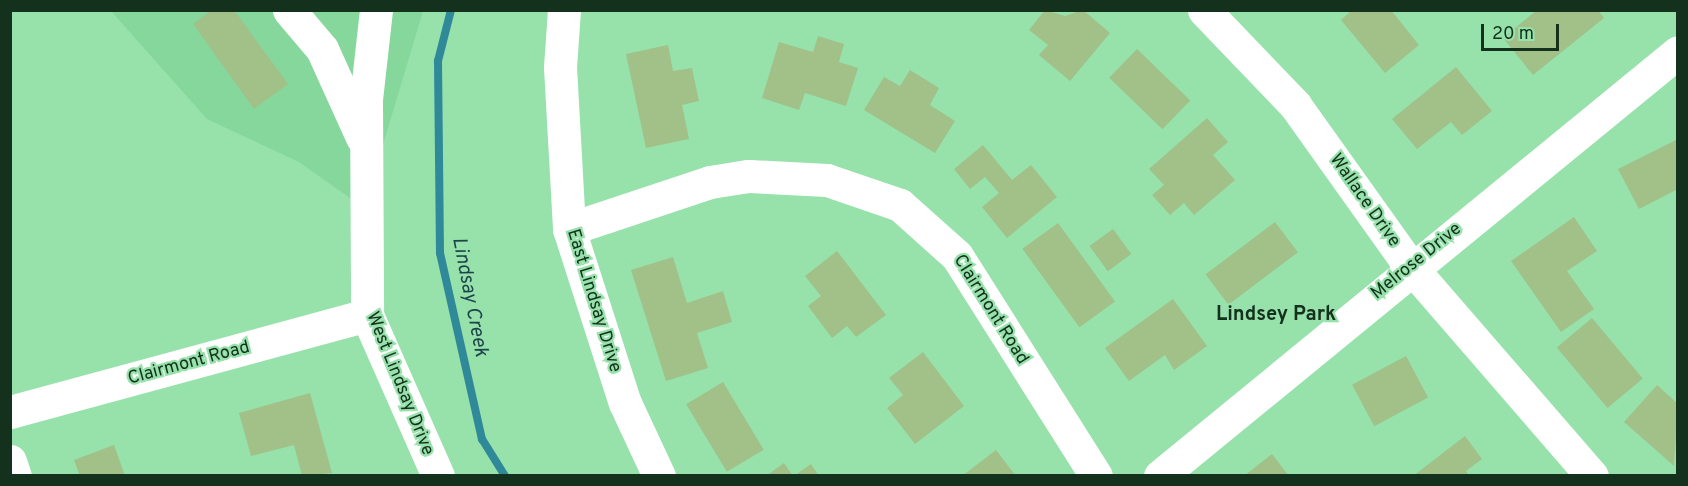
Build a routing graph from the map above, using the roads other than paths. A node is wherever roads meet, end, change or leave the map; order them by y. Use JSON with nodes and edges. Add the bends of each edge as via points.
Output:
{"nodes":[{"id":1,"x":290,"y":10,"type":"edge"},
{"id":2,"x":376,"y":10,"type":"edge"},
{"id":3,"x":564,"y":10,"type":"edge"},
{"id":4,"x":1204,"y":10,"type":"edge"},
{"id":5,"x":1677,"y":52,"type":"edge"},
{"id":6,"x":366,"y":146,"type":"junction"},
{"id":7,"x":569,"y":229,"type":"junction"},
{"id":8,"x":1410,"y":266,"type":"junction"},
{"id":9,"x":367,"y":315,"type":"junction"},
{"id":10,"x":10,"y":412,"type":"edge"},
{"id":11,"x":10,"y":461,"type":"edge"},
{"id":12,"x":15,"y":476,"type":"edge"},
{"id":13,"x":438,"y":476,"type":"edge"},
{"id":14,"x":659,"y":476,"type":"edge"},
{"id":15,"x":1096,"y":476,"type":"edge"},
{"id":16,"x":1160,"y":476,"type":"edge"},
{"id":17,"x":1592,"y":476,"type":"edge"}],
"edges":[{"from":1,"to":6,"type":"street","name":"West Lindsay Drive","via":[[322,49]]},
{"from":2,"to":6,"type":"street","name":"West Lindsay Drive"},
{"from":3,"to":7,"type":"street","name":"East Lindsay Drive","via":[[560,67]]},
{"from":4,"to":8,"type":"street","name":"Wallace Drive","via":[[1295,105]]},
{"from":5,"to":8,"type":"street","name":"Melrose Drive"},
{"from":6,"to":9,"type":"street","name":"West Lindsay Drive"},
{"from":7,"to":14,"type":"street","name":"East Lindsay Drive","via":[[625,403]]},
{"from":7,"to":15,"type":"street","name":"Clairmont Road","via":[[710,182],[749,176],[826,180],[900,205],[957,256]]},
{"from":8,"to":16,"type":"street","name":"Melrose Drive"},
{"from":8,"to":17,"type":"street","name":"Wallace Drive"},
{"from":9,"to":10,"type":"street","name":"Clairmont Road"},
{"from":9,"to":13,"type":"street","name":"West Lindsay Drive"},
{"from":11,"to":12,"type":"street"}]}
